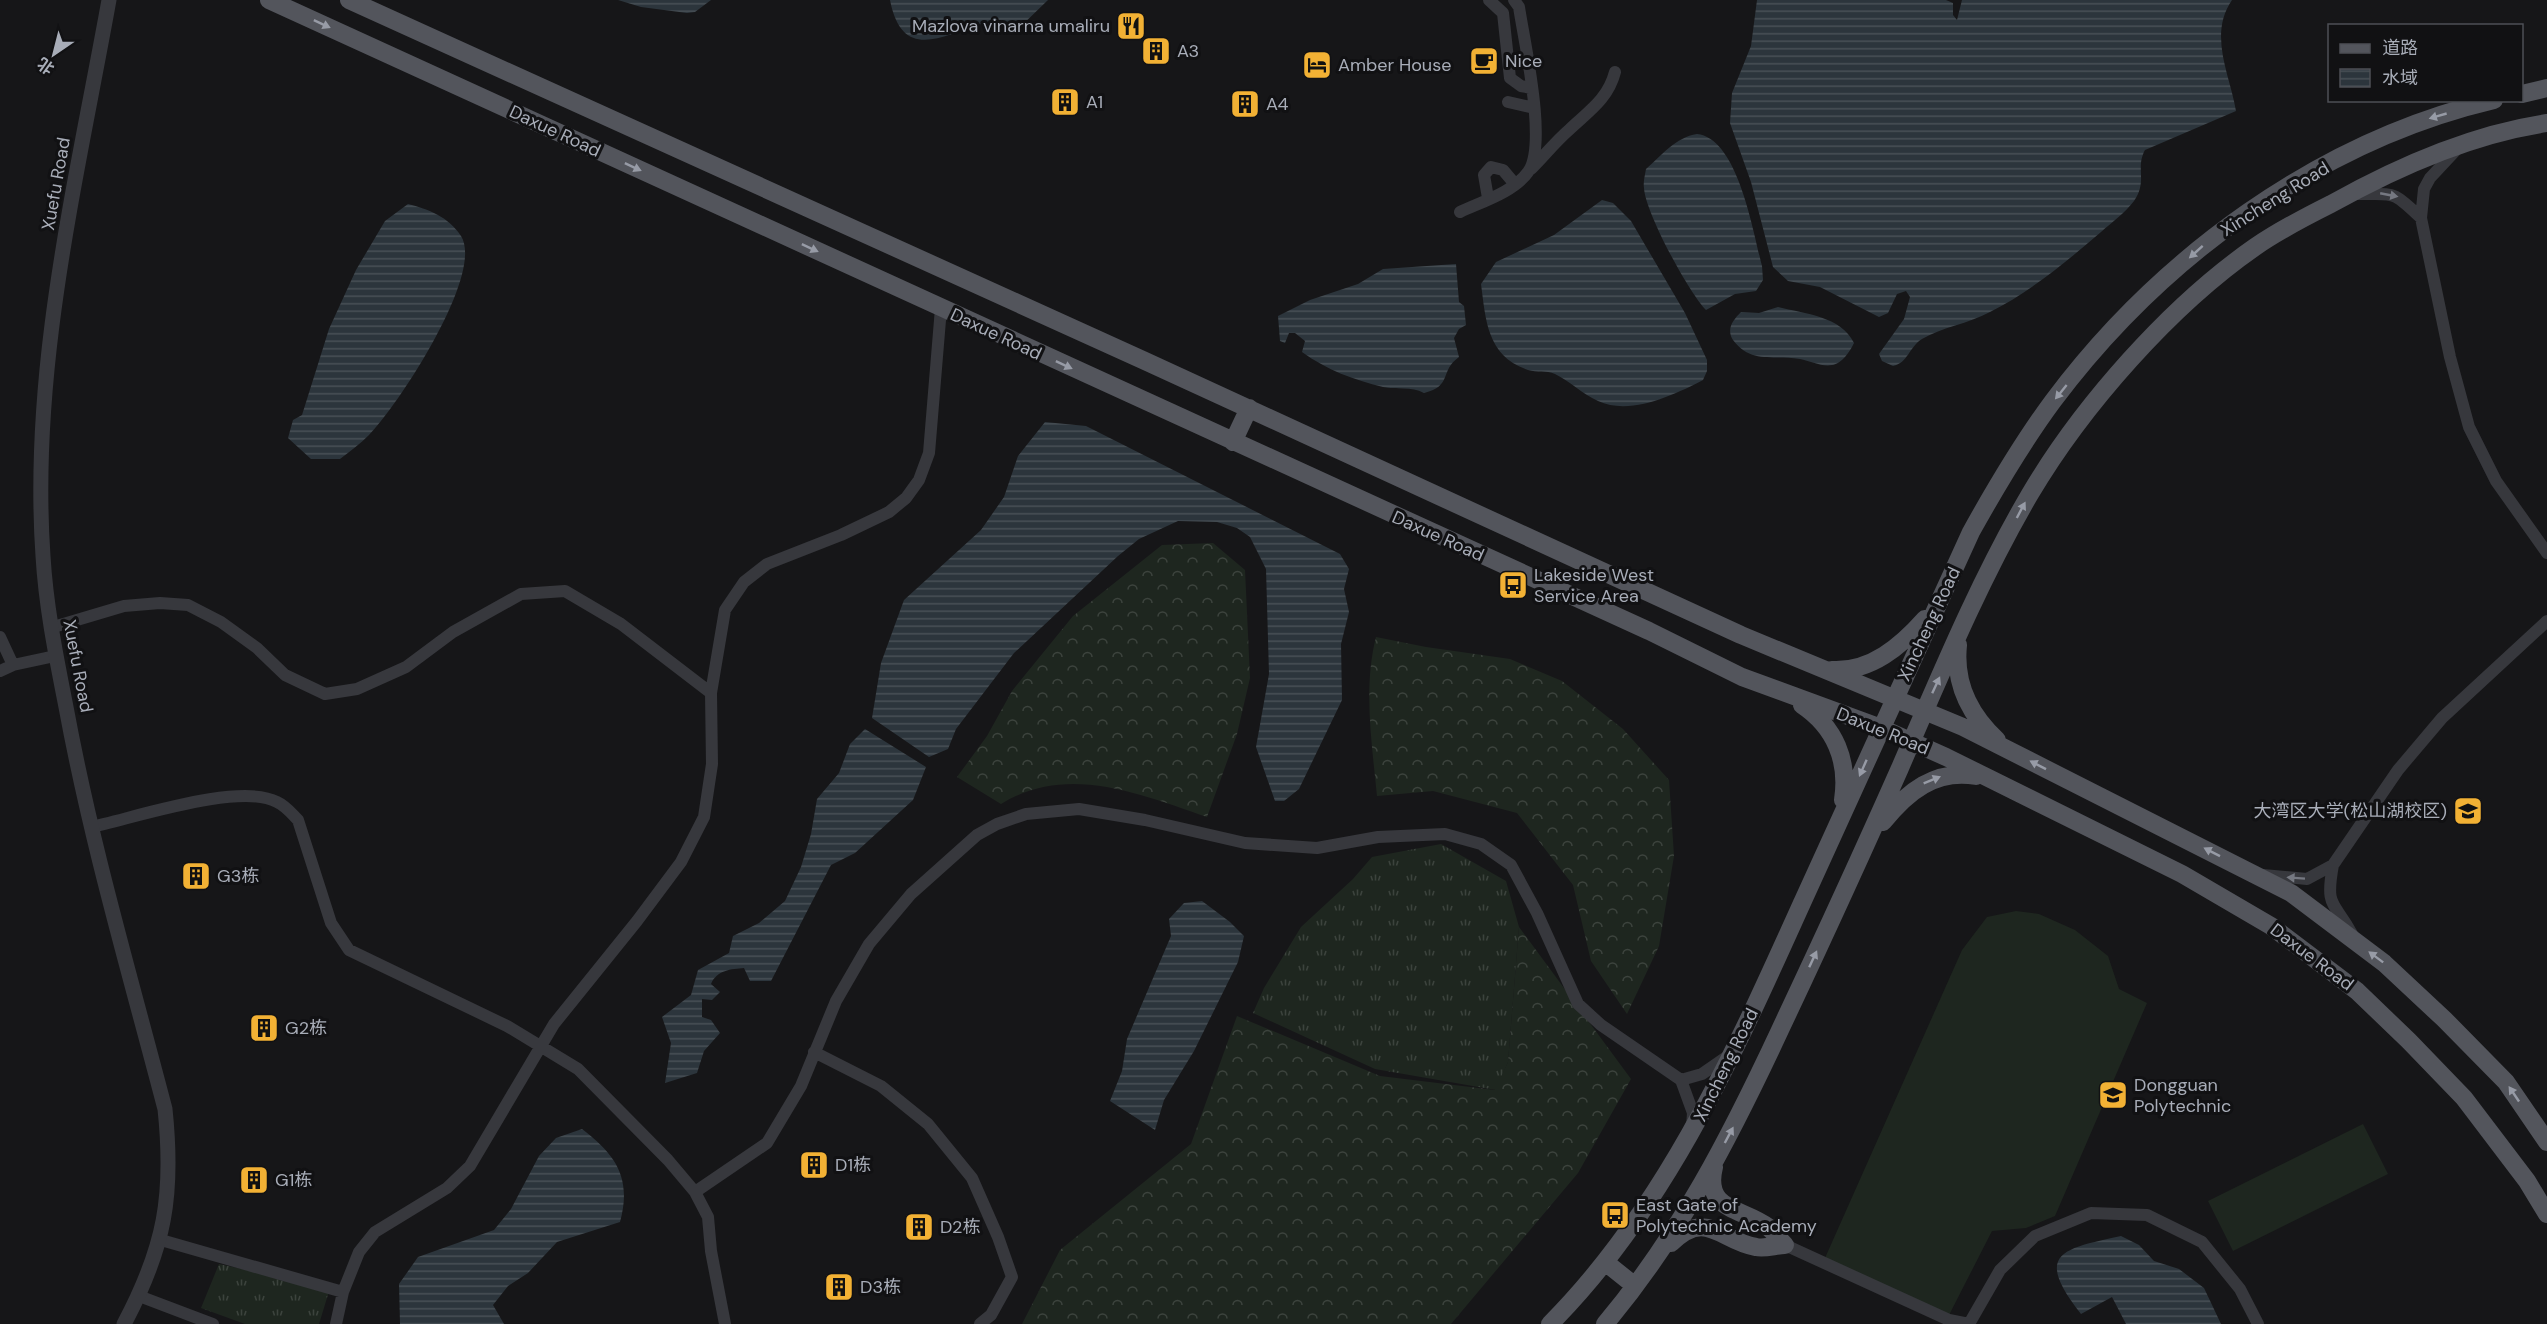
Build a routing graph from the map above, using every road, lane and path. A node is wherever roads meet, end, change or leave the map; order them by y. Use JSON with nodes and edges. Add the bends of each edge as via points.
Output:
{"nodes":[{"id":1,"x":109,"y":0,"type":"edge"},
{"id":2,"x":269,"y":0,"type":"edge"},
{"id":3,"x":349,"y":0,"type":"edge"},
{"id":4,"x":1490,"y":0,"type":"edge"},
{"id":5,"x":1514,"y":0,"type":"edge"},
{"id":6,"x":1615,"y":72,"type":"dead end"},
{"id":7,"x":1531,"y":88,"type":"junction"},
{"id":8,"x":2547,"y":88,"type":"edge"},
{"id":9,"x":2523,"y":94,"type":"edge"},
{"id":10,"x":1508,"y":102,"type":"dead end"},
{"id":11,"x":2487,"y":102,"type":"edge"},
{"id":12,"x":1534,"y":108,"type":"junction"},
{"id":13,"x":2547,"y":123,"type":"edge"},
{"id":14,"x":2458,"y":147,"type":"junction"},
{"id":15,"x":1528,"y":172,"type":"junction"},
{"id":16,"x":1514,"y":183,"type":"junction"},
{"id":17,"x":2349,"y":194,"type":"junction"},
{"id":18,"x":1488,"y":198,"type":"junction"},
{"id":19,"x":1460,"y":212,"type":"dead end"},
{"id":20,"x":2421,"y":218,"type":"junction"},
{"id":21,"x":941,"y":308,"type":"junction"},
{"id":22,"x":1249,"y":408,"type":"junction"},
{"id":23,"x":1233,"y":442,"type":"junction"},
{"id":24,"x":2547,"y":553,"type":"edge"},
{"id":25,"x":1938,"y":604,"type":"junction"},
{"id":26,"x":2547,"y":621,"type":"edge"},
{"id":27,"x":50,"y":628,"type":"junction"},
{"id":28,"x":0,"y":637,"type":"edge"},
{"id":29,"x":1958,"y":638,"type":"junction"},
{"id":30,"x":55,"y":656,"type":"junction"},
{"id":31,"x":13,"y":665,"type":"junction"},
{"id":32,"x":1819,"y":668,"type":"junction"},
{"id":33,"x":0,"y":671,"type":"edge"},
{"id":34,"x":1780,"y":692,"type":"junction"},
{"id":35,"x":711,"y":693,"type":"junction"},
{"id":36,"x":1895,"y":698,"type":"junction"},
{"id":37,"x":1923,"y":711,"type":"junction"},
{"id":38,"x":1881,"y":728,"type":"junction"},
{"id":39,"x":1911,"y":741,"type":"junction"},
{"id":40,"x":2010,"y":751,"type":"junction"},
{"id":41,"x":1987,"y":778,"type":"junction"},
{"id":42,"x":1836,"y":826,"type":"junction"},
{"id":43,"x":91,"y":827,"type":"junction"},
{"id":44,"x":1863,"y":850,"type":"junction"},
{"id":45,"x":2333,"y":865,"type":"junction"},
{"id":46,"x":2255,"y":874,"type":"junction"},
{"id":47,"x":2356,"y":942,"type":"junction"},
{"id":48,"x":543,"y":1046,"type":"junction"},
{"id":49,"x":1735,"y":1049,"type":"junction"},
{"id":50,"x":814,"y":1052,"type":"junction"},
{"id":51,"x":1681,"y":1080,"type":"junction"},
{"id":52,"x":1691,"y":1134,"type":"junction"},
{"id":53,"x":2547,"y":1142,"type":"edge"},
{"id":54,"x":1715,"y":1162,"type":"junction"},
{"id":55,"x":695,"y":1192,"type":"junction"},
{"id":56,"x":2547,"y":1214,"type":"edge"},
{"id":57,"x":160,"y":1240,"type":"junction"},
{"id":58,"x":1785,"y":1245,"type":"junction"},
{"id":59,"x":1657,"y":1257,"type":"junction"},
{"id":60,"x":1605,"y":1262,"type":"junction"},
{"id":61,"x":1635,"y":1286,"type":"junction"},
{"id":62,"x":343,"y":1292,"type":"junction"},
{"id":63,"x":139,"y":1296,"type":"junction"},
{"id":64,"x":1950,"y":1322,"type":"edge"},
{"id":65,"x":124,"y":1324,"type":"edge"},
{"id":66,"x":213,"y":1324,"type":"edge"},
{"id":67,"x":336,"y":1324,"type":"edge"},
{"id":68,"x":725,"y":1324,"type":"edge"},
{"id":69,"x":980,"y":1324,"type":"edge"},
{"id":70,"x":1550,"y":1324,"type":"edge"},
{"id":71,"x":1605,"y":1324,"type":"edge"},
{"id":72,"x":2258,"y":1324,"type":"edge"}],
"edges":[{"from":1,"to":27,"type":"street","name":"Xuefu Road","via":[[55,304],[44,401],[43,554]]},
{"from":2,"to":21,"type":"main road","name":"Daxue Road","one_way":true},
{"from":3,"to":22,"type":"main road","name":"Daxue Road"},
{"from":4,"to":7,"type":"street","via":[[1503,13],[1510,78]]},
{"from":5,"to":7,"type":"street","via":[[1519,7]]},
{"from":6,"to":15,"type":"street","via":[[1596,107]]},
{"from":7,"to":12,"type":"street"},
{"from":8,"to":9,"type":"main road"},
{"from":10,"to":12,"type":"street"},
{"from":11,"to":25,"type":"main road","name":"Xincheng Road","one_way":true,"via":[[2431,117],[2375,141],[2271,197],[2197,251],[2117,325],[2054,399],[2001,478]]},
{"from":12,"to":15,"type":"street","via":[[1536,141]]},
{"from":13,"to":14,"type":"main road","name":"Xincheng Road"},
{"from":14,"to":17,"type":"main road","name":"Xincheng Road"},
{"from":14,"to":20,"type":"street","via":[[2424,189]]},
{"from":15,"to":16,"type":"street"},
{"from":16,"to":18,"type":"street"},
{"from":16,"to":18,"type":"street","via":[[1503,170],[1491,167],[1484,175]]},
{"from":17,"to":20,"type":"street","one_way":true,"via":[[2387,193],[2402,198]]},
{"from":29,"to":17,"type":"main road","name":"Xincheng Road","one_way":true,"via":[[2031,493],[2064,442],[2108,387],[2155,334],[2208,285],[2255,248]]},
{"from":18,"to":19,"type":"street"},
{"from":20,"to":24,"type":"street","via":[[2469,427],[2496,481]]},
{"from":21,"to":23,"type":"main road","name":"Daxue Road","one_way":true},
{"from":21,"to":35,"type":"street","via":[[929,453],[919,480],[889,512],[766,564],[744,582],[725,610]]},
{"from":22,"to":23,"type":"main road"},
{"from":22,"to":32,"type":"main road","name":"Daxue Road"},
{"from":23,"to":34,"type":"main road","name":"Daxue Road"},
{"from":25,"to":32,"type":"main road","via":[[1905,639],[1869,664],[1845,671]]},
{"from":25,"to":36,"type":"main road","name":"Xincheng Road"},
{"from":26,"to":45,"type":"street","via":[[2442,718],[2398,770]]},
{"from":27,"to":30,"type":"street","name":"Xuefu Road"},
{"from":27,"to":35,"type":"street","via":[[124,606],[188,605],[221,622],[285,675],[325,694],[357,689],[406,667],[453,632],[521,594],[565,591],[621,624]]},
{"from":28,"to":31,"type":"street"},
{"from":37,"to":29,"type":"main road","name":"Xincheng Road","one_way":true},
{"from":29,"to":40,"type":"main road","via":[[1957,662],[1964,697],[1986,729]]},
{"from":30,"to":31,"type":"street"},
{"from":30,"to":43,"type":"street","name":"Xuefu Road"},
{"from":31,"to":33,"type":"street"},
{"from":32,"to":36,"type":"main road","name":"Daxue Road"},
{"from":34,"to":38,"type":"main road","name":"Daxue Road"},
{"from":34,"to":42,"type":"main road","via":[[1817,717],[1840,749],[1845,779]]},
{"from":35,"to":48,"type":"street","via":[[712,764],[704,817],[681,862],[554,1024]]},
{"from":36,"to":37,"type":"main road","name":"Daxue Road"},
{"from":36,"to":38,"type":"main road","name":"Xincheng Road"},
{"from":37,"to":39,"type":"main road","name":"Xincheng Road"},
{"from":37,"to":40,"type":"main road","name":"Daxue Road"},
{"from":38,"to":39,"type":"main road","name":"Daxue Road"},
{"from":38,"to":42,"type":"main road","name":"Xincheng Road","one_way":true},
{"from":39,"to":41,"type":"main road","name":"Daxue Road"},
{"from":39,"to":44,"type":"main road","name":"Xincheng Road"},
{"from":46,"to":40,"type":"main road","name":"Daxue Road","one_way":true},
{"from":44,"to":41,"type":"main road","one_way":true,"via":[[1894,807],[1923,783],[1956,774]]},
{"from":41,"to":56,"type":"main road","name":"Daxue Road","via":[[2182,873],[2271,926],[2357,991],[2464,1098],[2528,1181]]},
{"from":42,"to":49,"type":"main road","name":"Xincheng Road"},
{"from":43,"to":48,"type":"street","via":[[223,797],[253,795],[277,802],[298,820],[331,923],[349,950],[467,1005]]},
{"from":43,"to":57,"type":"street","name":"Xuefu Road","via":[[165,1109],[168,1197]]},
{"from":54,"to":44,"type":"main road","name":"Xincheng Road","one_way":true},
{"from":45,"to":46,"type":"street","one_way":true,"via":[[2307,879]]},
{"from":45,"to":47,"type":"street","via":[[2328,892]]},
{"from":46,"to":47,"type":"main road","name":"Daxue Road","via":[[2291,893]]},
{"from":53,"to":47,"type":"main road","name":"Daxue Road","one_way":true,"via":[[2506,1082],[2384,963]]},
{"from":48,"to":55,"type":"street","via":[[578,1069]]},
{"from":48,"to":62,"type":"street","via":[[471,1166],[447,1188],[375,1232],[359,1252]]},
{"from":49,"to":51,"type":"street","via":[[1718,1065]]},
{"from":49,"to":52,"type":"main road","name":"Xincheng Road"},
{"from":50,"to":51,"type":"street","via":[[836,1001],[869,944],[911,894],[950,857],[997,824],[1026,814],[1079,809],[1245,843],[1317,848],[1378,837],[1445,834],[1481,844],[1511,865],[1578,1004],[1600,1025]]},
{"from":50,"to":55,"type":"street","via":[[801,1086],[767,1143]]},
{"from":50,"to":69,"type":"street","via":[[881,1086],[928,1124],[972,1178],[1012,1277],[991,1316]]},
{"from":51,"to":52,"type":"street","via":[[1693,1113]]},
{"from":52,"to":60,"type":"main road","name":"Xincheng Road","via":[[1667,1177]]},
{"from":54,"to":58,"type":"main road","via":[[1712,1179],[1718,1198],[1736,1212],[1767,1226]]},
{"from":54,"to":59,"type":"main road","name":"Xincheng Road"},
{"from":55,"to":68,"type":"street","via":[[708,1216]]},
{"from":57,"to":62,"type":"street"},
{"from":57,"to":63,"type":"street","name":"Xuefu Road"},
{"from":58,"to":59,"type":"main road","via":[[1756,1247],[1712,1228],[1698,1227],[1674,1240]]},
{"from":58,"to":64,"type":"street"},
{"from":59,"to":61,"type":"main road","name":"Xincheng Road"},
{"from":60,"to":61,"type":"main road"},
{"from":60,"to":70,"type":"main road","name":"Xincheng Road"},
{"from":61,"to":71,"type":"main road","name":"Xincheng Road"},
{"from":62,"to":67,"type":"street"},
{"from":63,"to":65,"type":"street","name":"Xuefu Road"},
{"from":63,"to":66,"type":"street"},
{"from":64,"to":72,"type":"street","via":[[1970,1324],[2000,1270],[2035,1236],[2091,1213],[2147,1215],[2202,1242],[2240,1289]]}]}
